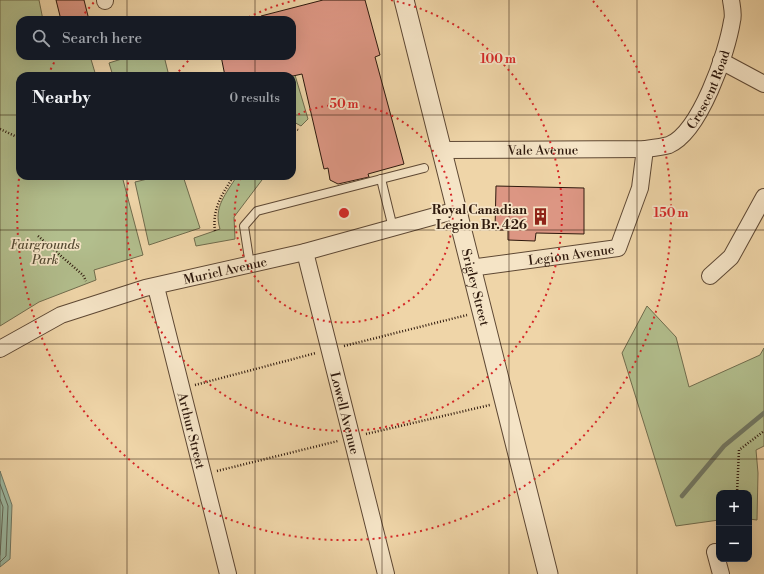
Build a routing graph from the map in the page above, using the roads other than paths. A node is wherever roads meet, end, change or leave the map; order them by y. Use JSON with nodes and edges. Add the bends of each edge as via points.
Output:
{"nodes":[{"id":1,"x":404,"y":0,"type":"edge"},
{"id":2,"x":732,"y":0,"type":"edge"},
{"id":3,"x":721,"y":61,"type":"junction"},
{"id":4,"x":764,"y":84,"type":"edge"},
{"id":5,"x":645,"y":149,"type":"junction"},
{"id":6,"x":442,"y":150,"type":"junction"},
{"id":7,"x":424,"y":168,"type":"dead end"},
{"id":8,"x":381,"y":179,"type":"junction"},
{"id":9,"x":764,"y":197,"type":"edge"},
{"id":10,"x":457,"y":210,"type":"junction"},
{"id":11,"x":392,"y":228,"type":"junction"},
{"id":12,"x":306,"y":252,"type":"junction"},
{"id":13,"x":250,"y":265,"type":"junction"},
{"id":14,"x":470,"y":268,"type":"junction"},
{"id":15,"x":710,"y":276,"type":"dead end"},
{"id":16,"x":156,"y":287,"type":"junction"},
{"id":17,"x":0,"y":349,"type":"edge"},
{"id":18,"x":715,"y":552,"type":"dead end"},
{"id":19,"x":228,"y":574,"type":"edge"},
{"id":20,"x":386,"y":574,"type":"edge"},
{"id":21,"x":548,"y":574,"type":"edge"},
{"id":22,"x":721,"y":574,"type":"edge"}],
"edges":[{"from":1,"to":6,"type":"street","name":"Srigley Street"},
{"from":2,"to":3,"type":"street","name":"Crescent Road","via":[[733,20]]},
{"from":3,"to":4,"type":"street"},
{"from":3,"to":5,"type":"street","name":"Crescent Road","via":[[710,91],[693,124],[681,137],[669,144]]},
{"from":5,"to":6,"type":"street","name":"Vale Avenue"},
{"from":5,"to":14,"type":"street","name":"Legion Avenue","via":[[640,188],[618,248]]},
{"from":6,"to":10,"type":"street","name":"Srigley Street"},
{"from":7,"to":8,"type":"lane"},
{"from":8,"to":11,"type":"lane"},
{"from":8,"to":13,"type":"lane","via":[[257,211],[244,226]]},
{"from":9,"to":15,"type":"street","via":[[731,257]]},
{"from":10,"to":11,"type":"street","name":"Muriel Avenue"},
{"from":10,"to":14,"type":"street","name":"Srigley Street"},
{"from":11,"to":12,"type":"street","name":"Muriel Avenue"},
{"from":12,"to":13,"type":"street","name":"Muriel Avenue"},
{"from":12,"to":20,"type":"street","name":"Lowell Avenue"},
{"from":13,"to":16,"type":"street","name":"Muriel Avenue"},
{"from":14,"to":21,"type":"street","name":"Srigley Street"},
{"from":16,"to":17,"type":"street","name":"Muriel Avenue","via":[[145,288],[61,315]]},
{"from":16,"to":19,"type":"street","name":"Arthur Street"},
{"from":18,"to":22,"type":"street"}]}
